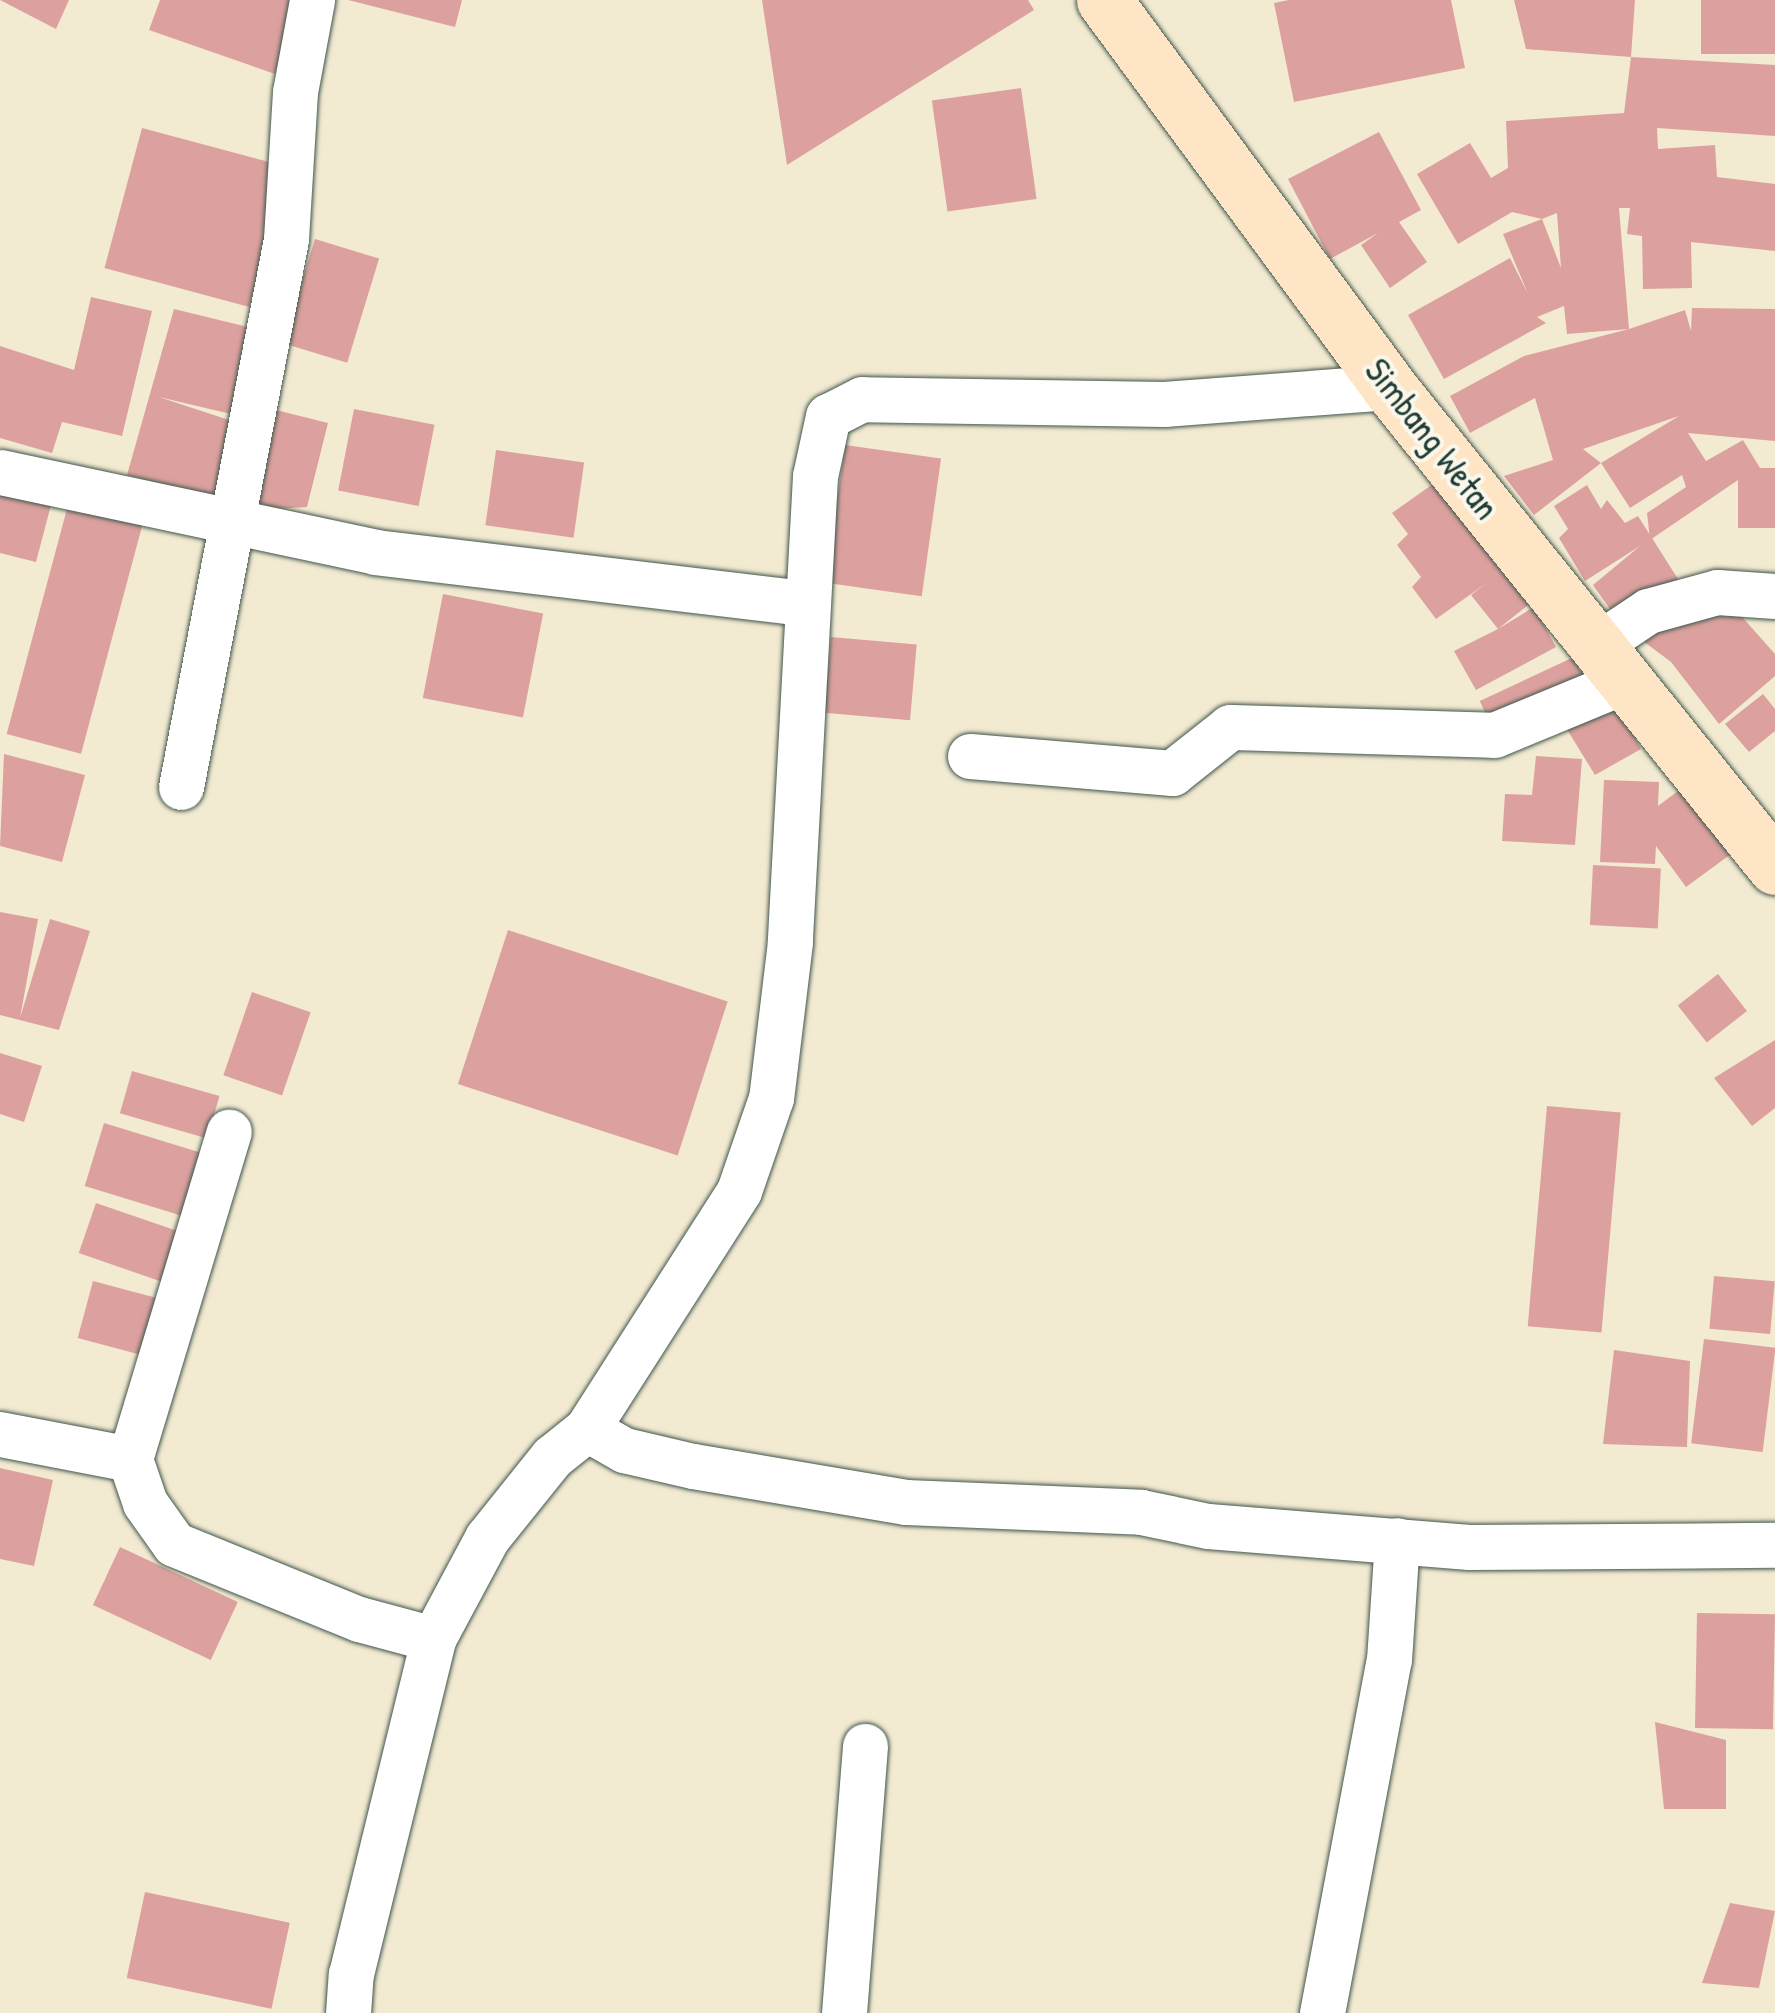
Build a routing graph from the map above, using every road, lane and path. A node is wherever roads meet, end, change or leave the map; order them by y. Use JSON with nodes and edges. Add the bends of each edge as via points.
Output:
{"nodes":[{"id":1,"x":312,"y":0,"type":"edge"},
{"id":2,"x":1104,"y":0,"type":"edge"},
{"id":3,"x":1389,"y":388,"type":"junction"},
{"id":4,"x":0,"y":472,"type":"edge"},
{"id":5,"x":226,"y":523,"type":"junction"},
{"id":6,"x":1775,"y":596,"type":"edge"},
{"id":7,"x":805,"y":603,"type":"junction"},
{"id":8,"x":1611,"y":663,"type":"junction"},
{"id":9,"x":970,"y":756,"type":"dead end"},
{"id":10,"x":181,"y":787,"type":"dead end"},
{"id":11,"x":1775,"y":867,"type":"edge"},
{"id":12,"x":229,"y":1132,"type":"dead end"},
{"id":13,"x":587,"y":1429,"type":"junction"},
{"id":14,"x":0,"y":1434,"type":"edge"},
{"id":15,"x":130,"y":1459,"type":"junction"},
{"id":16,"x":1397,"y":1540,"type":"junction"},
{"id":17,"x":1775,"y":1545,"type":"edge"},
{"id":18,"x":433,"y":1639,"type":"junction"},
{"id":19,"x":865,"y":1746,"type":"dead end"},
{"id":20,"x":348,"y":2013,"type":"edge"},
{"id":21,"x":844,"y":2013,"type":"edge"},
{"id":22,"x":1322,"y":2013,"type":"edge"}],
"edges":[{"from":1,"to":5,"type":"street","via":[[295,92],[286,239]]},
{"from":2,"to":3,"type":"street","name":"Simbang Wetan"},
{"from":3,"to":7,"type":"street","via":[[1164,404],[862,399],[840,406],[828,416],[820,444]]},
{"from":3,"to":8,"type":"street","name":"Simbang Wetan"},
{"from":4,"to":5,"type":"street"},
{"from":5,"to":7,"type":"street","via":[[375,552]]},
{"from":5,"to":10,"type":"street"},
{"from":6,"to":8,"type":"street","via":[[1717,592],[1648,611]]},
{"from":7,"to":13,"type":"street","via":[[790,942],[759,1147],[739,1191]]},
{"from":8,"to":9,"type":"street","via":[[1494,735],[1230,727],[1172,773]]},
{"from":8,"to":11,"type":"street","name":"Simbang Wetan"},
{"from":12,"to":15,"type":"street"},
{"from":13,"to":16,"type":"street","via":[[624,1450],[693,1466],[906,1502],[1142,1512],[1208,1526]]},
{"from":13,"to":18,"type":"street","via":[[552,1457],[487,1538]]},
{"from":14,"to":15,"type":"street"},
{"from":15,"to":18,"type":"street","via":[[145,1503],[174,1544],[359,1619]]},
{"from":16,"to":17,"type":"street","via":[[1469,1547]]},
{"from":16,"to":22,"type":"street","via":[[1388,1660]]},
{"from":18,"to":20,"type":"street","via":[[351,1974]]},
{"from":19,"to":21,"type":"street"}]}
